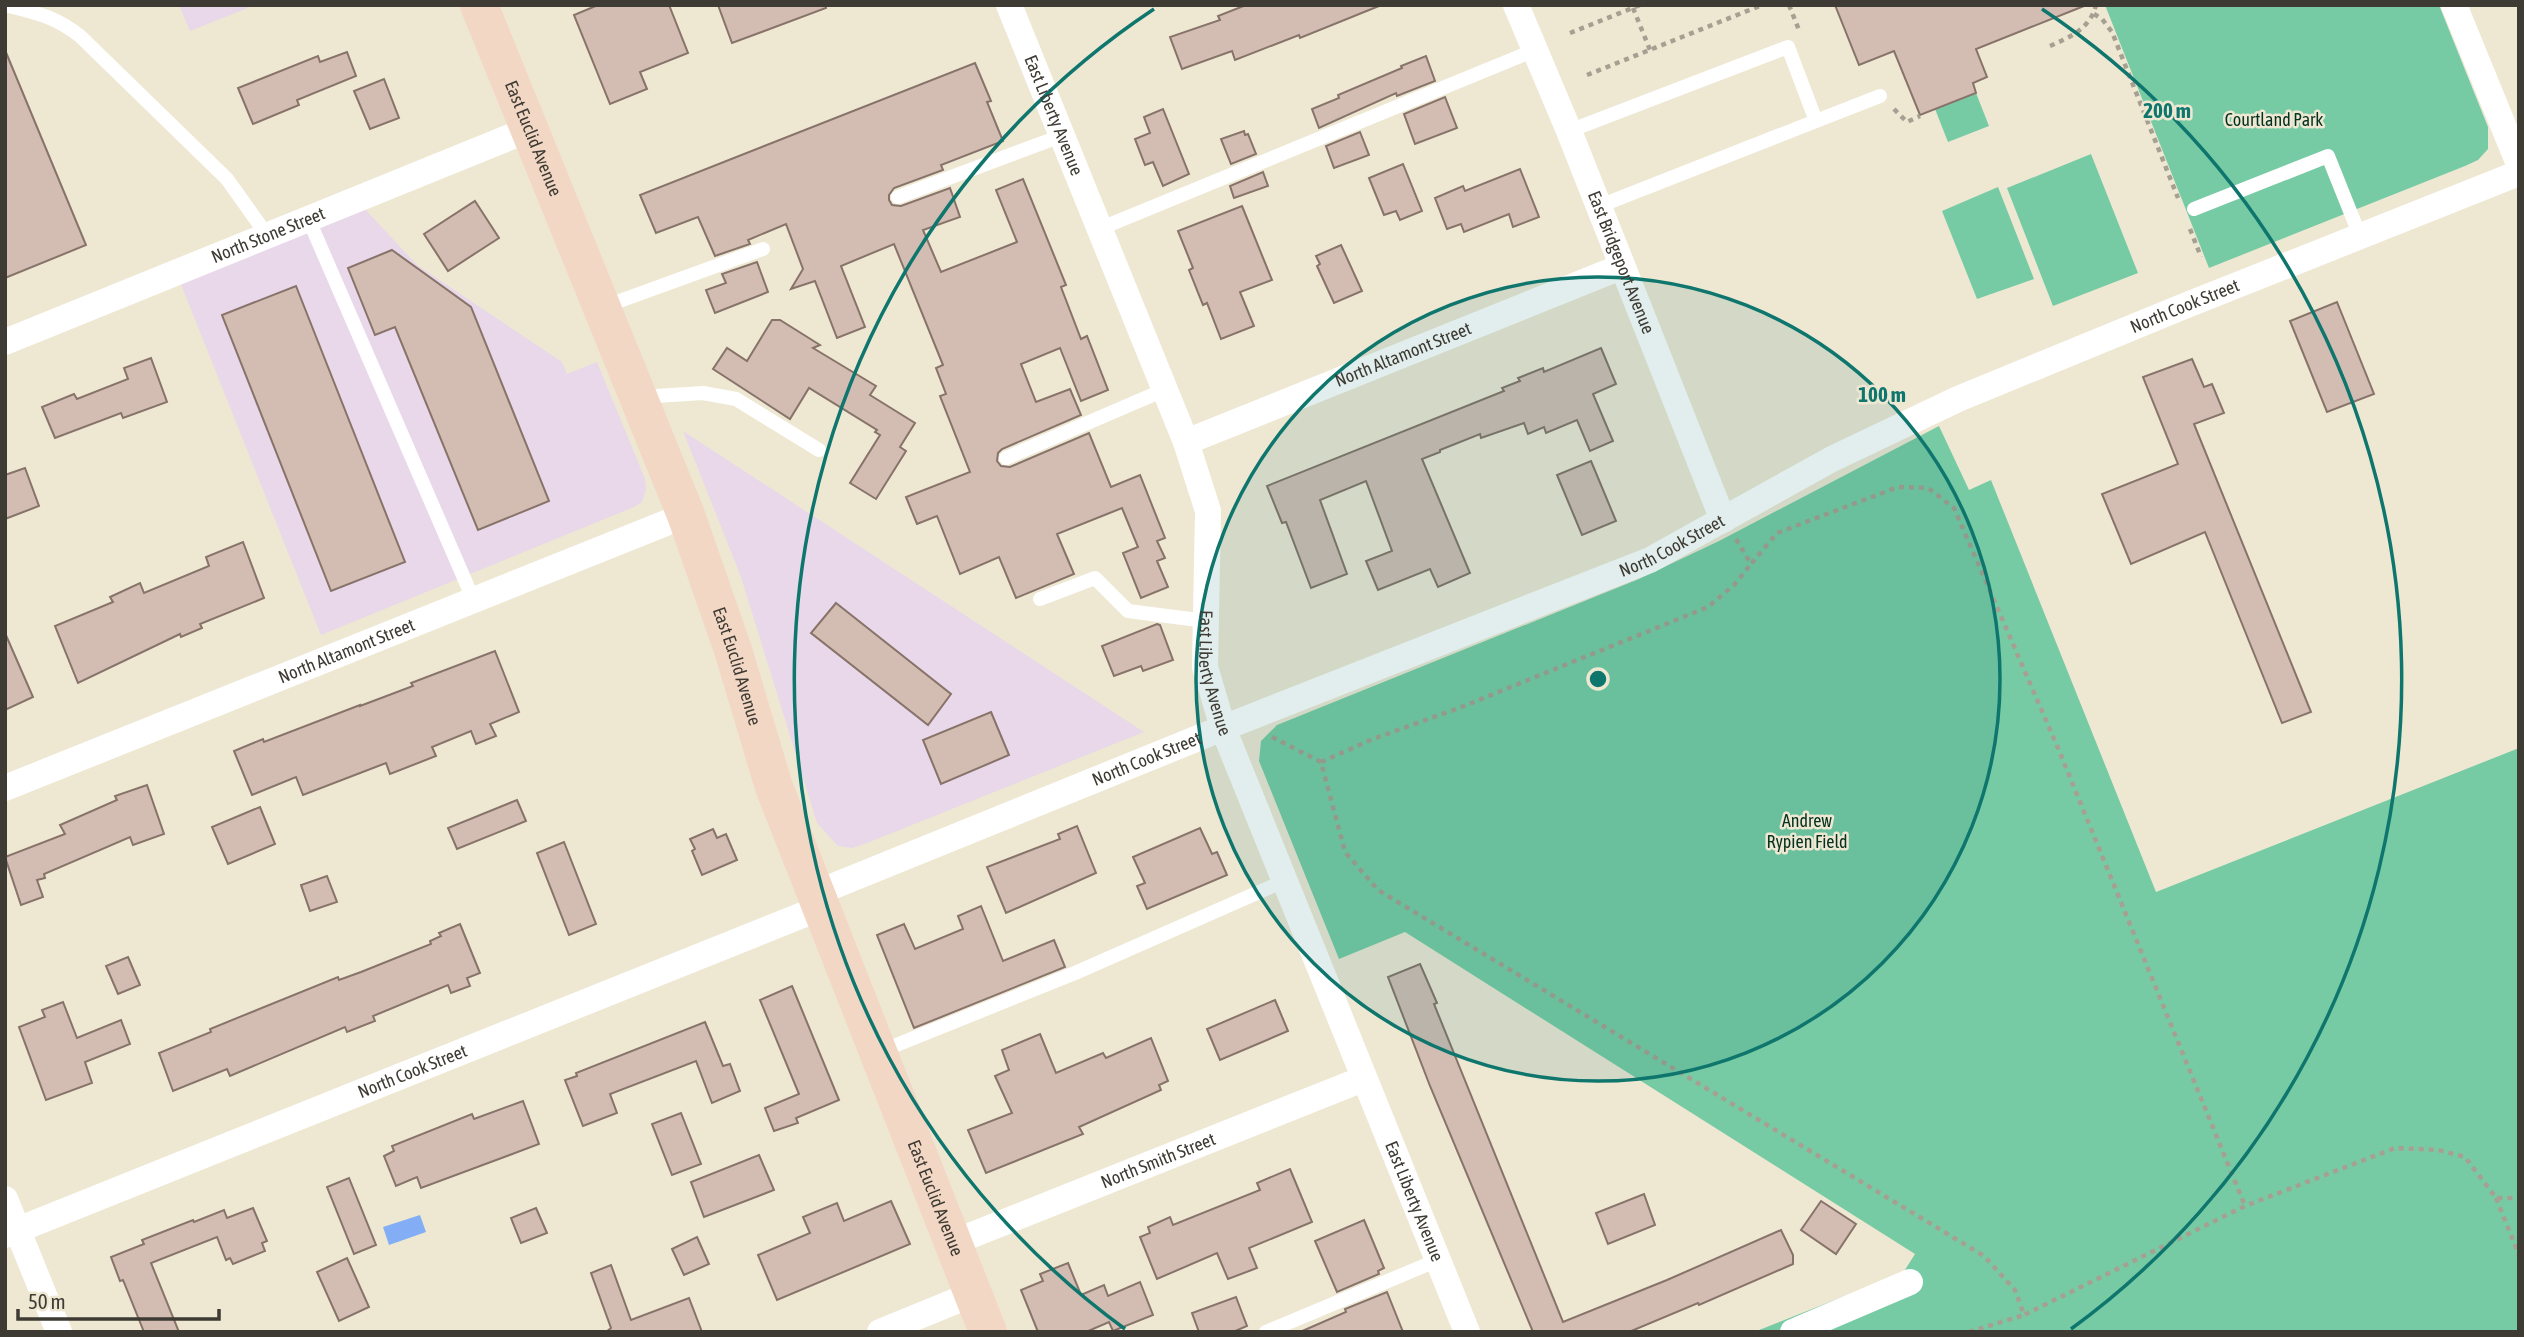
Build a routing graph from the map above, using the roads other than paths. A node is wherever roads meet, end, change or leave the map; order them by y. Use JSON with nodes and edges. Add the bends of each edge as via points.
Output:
{"nodes":[{"id":1,"x":5,"y":5,"type":"edge"},
{"id":2,"x":1009,"y":5,"type":"edge"},
{"id":3,"x":1516,"y":5,"type":"edge"},
{"id":4,"x":2454,"y":5,"type":"edge"},
{"id":5,"x":484,"y":7,"type":"edge"},
{"id":6,"x":1535,"y":50,"type":"junction"},
{"id":7,"x":1880,"y":96,"type":"road end"},
{"id":8,"x":1816,"y":121,"type":"junction"},
{"id":9,"x":530,"y":129,"type":"junction"},
{"id":10,"x":1569,"y":131,"type":"junction"},
{"id":11,"x":1061,"y":136,"type":"junction"},
{"id":12,"x":2519,"y":164,"type":"edge"},
{"id":13,"x":2519,"y":173,"type":"edge"},
{"id":14,"x":898,"y":197,"type":"dead end"},
{"id":15,"x":1597,"y":207,"type":"junction"},
{"id":16,"x":2187,"y":212,"type":"road end"},
{"id":17,"x":308,"y":218,"type":"junction"},
{"id":18,"x":1099,"y":229,"type":"junction"},
{"id":19,"x":267,"y":235,"type":"junction"},
{"id":20,"x":2360,"y":236,"type":"junction"},
{"id":21,"x":763,"y":249,"type":"dead end"},
{"id":22,"x":1621,"y":267,"type":"junction"},
{"id":23,"x":602,"y":307,"type":"junction"},
{"id":24,"x":5,"y":342,"type":"edge"},
{"id":25,"x":1164,"y":390,"type":"junction"},
{"id":26,"x":639,"y":397,"type":"junction"},
{"id":27,"x":1186,"y":442,"type":"junction"},
{"id":28,"x":820,"y":450,"type":"dead end"},
{"id":29,"x":1006,"y":458,"type":"dead end"},
{"id":30,"x":686,"y":515,"type":"junction"},
{"id":31,"x":1723,"y":520,"type":"junction"},
{"id":32,"x":474,"y":600,"type":"junction"},
{"id":33,"x":1040,"y":600,"type":"dead end"},
{"id":34,"x":1206,"y":621,"type":"junction"},
{"id":35,"x":1223,"y":728,"type":"junction"},
{"id":36,"x":5,"y":788,"type":"edge"},
{"id":37,"x":1284,"y":881,"type":"junction"},
{"id":38,"x":817,"y":901,"type":"junction"},
{"id":39,"x":877,"y":1053,"type":"junction"},
{"id":40,"x":1363,"y":1079,"type":"junction"},
{"id":41,"x":5,"y":1199,"type":"edge"},
{"id":42,"x":11,"y":1232,"type":"edge"},
{"id":43,"x":952,"y":1243,"type":"junction"},
{"id":44,"x":1438,"y":1260,"type":"junction"},
{"id":45,"x":1910,"y":1282,"type":"dead end"},
{"id":46,"x":973,"y":1294,"type":"junction"},
{"id":47,"x":59,"y":1332,"type":"edge"},
{"id":48,"x":880,"y":1332,"type":"edge"},
{"id":49,"x":988,"y":1332,"type":"edge"},
{"id":50,"x":1266,"y":1332,"type":"edge"},
{"id":51,"x":1467,"y":1332,"type":"edge"},
{"id":52,"x":1793,"y":1332,"type":"edge"}],
"edges":[{"from":1,"to":19,"type":"lane","via":[[61,22],[80,36],[227,179]]},
{"from":2,"to":11,"type":"street","name":"East Liberty Avenue"},
{"from":3,"to":6,"type":"street","name":"East Bridgeport Avenue"},
{"from":4,"to":12,"type":"street"},
{"from":5,"to":9,"type":"main road","name":"East Euclid Avenue"},
{"from":6,"to":10,"type":"street","name":"East Bridgeport Avenue"},
{"from":6,"to":18,"type":"lane"},
{"from":7,"to":8,"type":"lane"},
{"from":8,"to":10,"type":"lane","via":[[1787,47]]},
{"from":8,"to":15,"type":"lane"},
{"from":9,"to":17,"type":"street","name":"North Stone Street"},
{"from":9,"to":23,"type":"main road","name":"East Euclid Avenue"},
{"from":10,"to":15,"type":"street","name":"East Bridgeport Avenue"},
{"from":11,"to":14,"type":"lane"},
{"from":11,"to":18,"type":"street","name":"East Liberty Avenue"},
{"from":13,"to":20,"type":"street","name":"North Cook Street"},
{"from":15,"to":22,"type":"street","name":"East Bridgeport Avenue"},
{"from":16,"to":20,"type":"lane","via":[[2328,156]]},
{"from":17,"to":19,"type":"street","name":"North Stone Street"},
{"from":17,"to":32,"type":"lane"},
{"from":18,"to":25,"type":"street","name":"East Liberty Avenue"},
{"from":19,"to":24,"type":"street","name":"North Stone Street"},
{"from":20,"to":31,"type":"street","name":"North Cook Street","via":[[1958,399],[1832,459]]},
{"from":21,"to":23,"type":"lane"},
{"from":22,"to":27,"type":"street","name":"North Altamont Street"},
{"from":22,"to":31,"type":"street","name":"East Bridgeport Avenue"},
{"from":23,"to":26,"type":"main road","name":"East Euclid Avenue"},
{"from":25,"to":27,"type":"street","name":"East Liberty Avenue"},
{"from":25,"to":29,"type":"lane"},
{"from":26,"to":28,"type":"lane","via":[[703,393],[736,399]]},
{"from":26,"to":30,"type":"main road","name":"East Euclid Avenue"},
{"from":27,"to":34,"type":"street","name":"East Liberty Avenue","via":[[1208,511]]},
{"from":30,"to":32,"type":"street","name":"North Altamont Street"},
{"from":30,"to":38,"type":"main road","name":"East Euclid Avenue","via":[[774,788]]},
{"from":31,"to":35,"type":"street","name":"North Cook Street","via":[[1650,560]]},
{"from":32,"to":36,"type":"street","name":"North Altamont Street"},
{"from":33,"to":34,"type":"lane","via":[[1095,578],[1128,611]]},
{"from":34,"to":35,"type":"street","name":"East Liberty Avenue","via":[[1205,667]]},
{"from":35,"to":37,"type":"street","name":"East Liberty Avenue"},
{"from":35,"to":38,"type":"street","name":"North Cook Street"},
{"from":37,"to":39,"type":"lane"},
{"from":37,"to":40,"type":"street","name":"East Liberty Avenue"},
{"from":38,"to":39,"type":"main road","name":"East Euclid Avenue"},
{"from":38,"to":42,"type":"street","name":"North Cook Street"},
{"from":39,"to":43,"type":"main road","name":"East Euclid Avenue"},
{"from":40,"to":43,"type":"street","name":"North Smith Street"},
{"from":40,"to":44,"type":"street","name":"East Liberty Avenue"},
{"from":41,"to":42,"type":"street"},
{"from":42,"to":47,"type":"street"},
{"from":43,"to":46,"type":"main road","name":"East Euclid Avenue"},
{"from":44,"to":50,"type":"lane"},
{"from":44,"to":51,"type":"street","name":"East Liberty Avenue"},
{"from":45,"to":52,"type":"street"},
{"from":46,"to":48,"type":"street"},
{"from":46,"to":49,"type":"main road","name":"East Euclid Avenue"}]}
